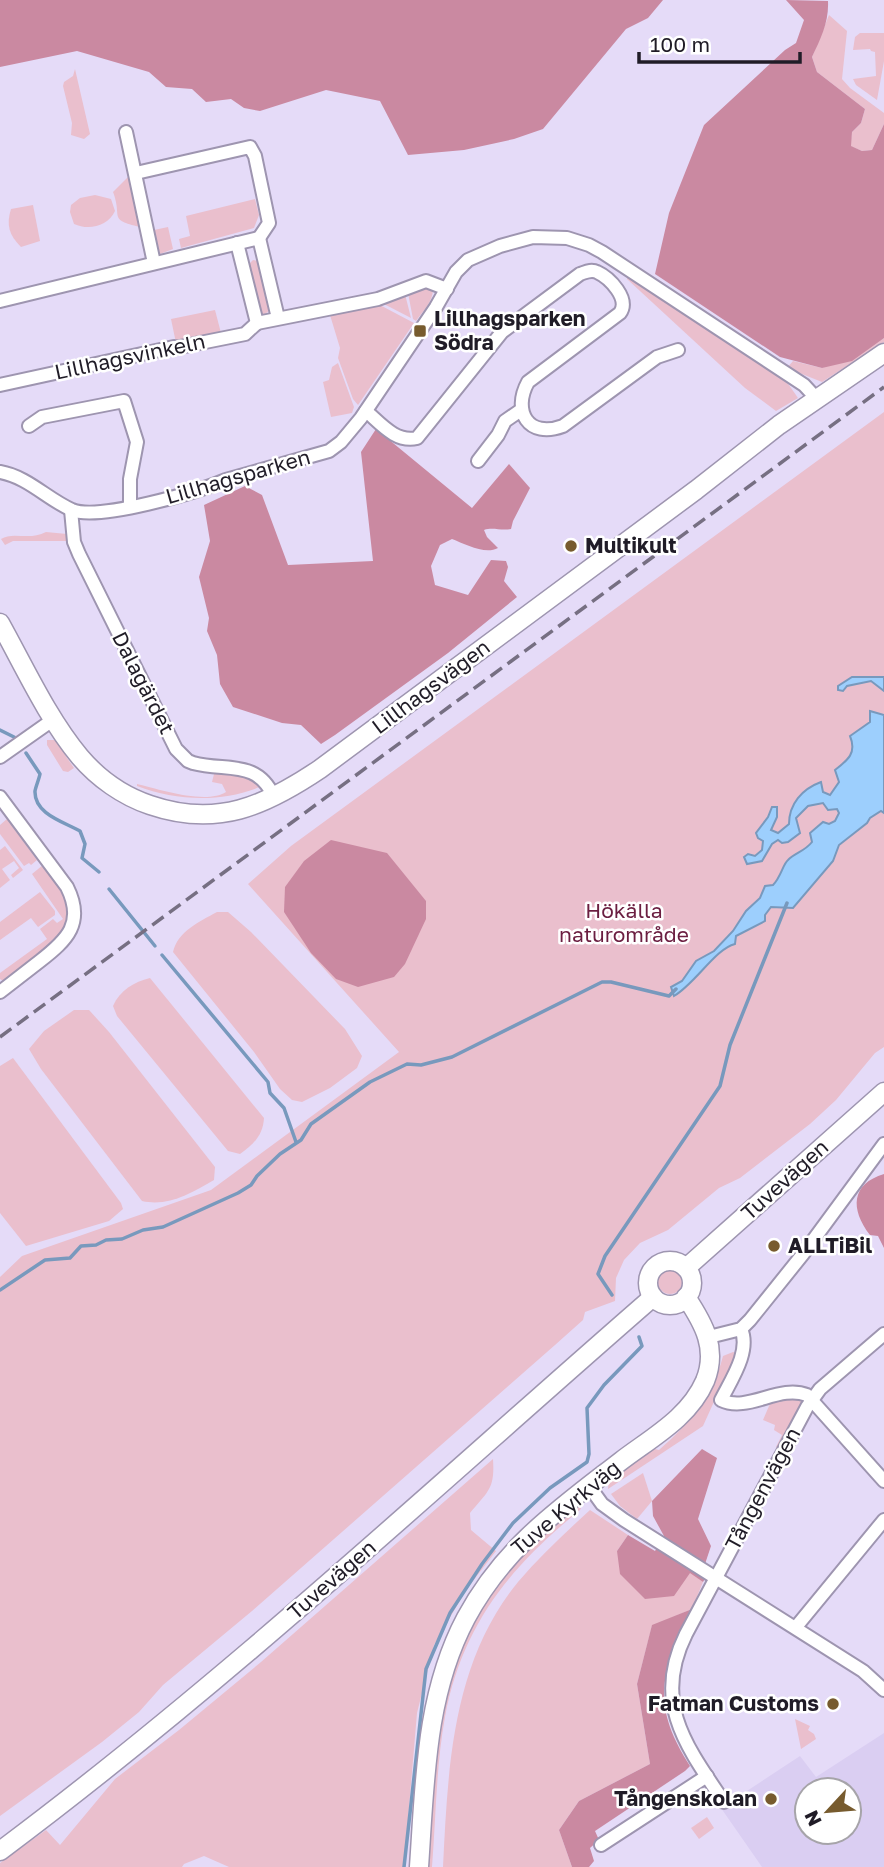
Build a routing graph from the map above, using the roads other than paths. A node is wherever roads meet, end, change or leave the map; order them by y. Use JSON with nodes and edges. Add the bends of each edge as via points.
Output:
{"nodes":[{"id":1,"x":126,"y":132,"type":"dead end"},
{"id":2,"x":136,"y":173,"type":"junction"},
{"id":3,"x":259,"y":238,"type":"junction"},
{"id":4,"x":237,"y":243,"type":"junction"},
{"id":5,"x":154,"y":263,"type":"junction"},
{"id":6,"x":447,"y":289,"type":"junction"},
{"id":7,"x":0,"y":301,"type":"edge"},
{"id":8,"x":278,"y":318,"type":"junction"},
{"id":9,"x":257,"y":323,"type":"junction"},
{"id":10,"x":678,"y":350,"type":"dead end"},
{"id":11,"x":884,"y":353,"type":"edge"},
{"id":12,"x":0,"y":385,"type":"edge"},
{"id":13,"x":817,"y":399,"type":"junction"},
{"id":14,"x":521,"y":410,"type":"junction"},
{"id":15,"x":366,"y":411,"type":"junction"},
{"id":16,"x":29,"y":426,"type":"dead end"},
{"id":17,"x":478,"y":461,"type":"dead end"},
{"id":18,"x":0,"y":472,"type":"edge"},
{"id":19,"x":130,"y":508,"type":"junction"},
{"id":20,"x":71,"y":510,"type":"junction"},
{"id":21,"x":0,"y":623,"type":"edge"},
{"id":22,"x":54,"y":719,"type":"junction"},
{"id":23,"x":0,"y":757,"type":"edge"},
{"id":24,"x":0,"y":797,"type":"edge"},
{"id":25,"x":274,"y":797,"type":"junction"},
{"id":26,"x":0,"y":992,"type":"edge"},
{"id":27,"x":884,"y":1092,"type":"edge"},
{"id":28,"x":884,"y":1144,"type":"edge"},
{"id":29,"x":687,"y":1268,"type":"junction"},
{"id":30,"x":653,"y":1297,"type":"junction"},
{"id":31,"x":686,"y":1297,"type":"junction"},
{"id":32,"x":741,"y":1329,"type":"junction"},
{"id":33,"x":884,"y":1334,"type":"edge"},
{"id":34,"x":709,"y":1337,"type":"junction"},
{"id":35,"x":811,"y":1399,"type":"junction"},
{"id":36,"x":884,"y":1481,"type":"edge"},
{"id":37,"x":589,"y":1486,"type":"junction"},
{"id":38,"x":884,"y":1520,"type":"edge"},
{"id":39,"x":716,"y":1580,"type":"junction"},
{"id":40,"x":796,"y":1627,"type":"junction"},
{"id":41,"x":883,"y":1686,"type":"edge"},
{"id":42,"x":707,"y":1776,"type":"junction"},
{"id":43,"x":724,"y":1802,"type":"dead end"},
{"id":44,"x":601,"y":1845,"type":"dead end"},
{"id":45,"x":0,"y":1851,"type":"edge"},
{"id":46,"x":419,"y":1867,"type":"edge"}],
"edges":[{"from":1,"to":2,"type":"street"},
{"from":2,"to":3,"type":"street","via":[[250,147],[269,223]]},
{"from":2,"to":5,"type":"street"},
{"from":3,"to":4,"type":"street"},
{"from":3,"to":8,"type":"street"},
{"from":4,"to":5,"type":"street"},
{"from":4,"to":9,"type":"street"},
{"from":5,"to":7,"type":"street"},
{"from":6,"to":8,"type":"street","via":[[426,281],[378,299]]},
{"from":6,"to":13,"type":"street","name":"Lillhagsparken","via":[[468,260],[500,246],[533,237],[579,241],[678,301],[804,385]]},
{"from":6,"to":15,"type":"street","name":"Lillhagsparken"},
{"from":8,"to":9,"type":"street"},
{"from":9,"to":12,"type":"street","name":"Lillhagsvinkeln","via":[[245,334]]},
{"from":10,"to":14,"type":"street","via":[[657,358],[556,429],[534,427]]},
{"from":11,"to":13,"type":"street","name":"Lillhagsvägen"},
{"from":13,"to":25,"type":"street","name":"Lillhagsvägen","via":[[391,717]]},
{"from":14,"to":15,"type":"street","via":[[528,382],[624,307],[620,293],[597,272],[580,274],[502,332],[417,438],[399,438]]},
{"from":14,"to":17,"type":"street","via":[[505,421]]},
{"from":15,"to":19,"type":"street","name":"Lillhagsparken","via":[[329,451]]},
{"from":16,"to":19,"type":"street","name":"Lillhagsvinkeln","via":[[42,417],[124,401],[137,442]]},
{"from":18,"to":20,"type":"street","name":"Lillhagsparken","via":[[12,474]]},
{"from":19,"to":20,"type":"street","name":"Lillhagsparken","via":[[94,513]]},
{"from":20,"to":25,"type":"street","name":"Dalagärdet","via":[[79,554],[176,749],[188,761],[257,775]]},
{"from":21,"to":22,"type":"street","name":"Lillhagsvägen"},
{"from":22,"to":23,"type":"street"},
{"from":22,"to":25,"type":"street","name":"Lillhagsvägen","via":[[96,774],[139,802],[203,816],[244,809]]},
{"from":24,"to":26,"type":"street","via":[[67,887],[74,917],[62,944]]},
{"from":27,"to":29,"type":"street","name":"Tuvevägen"},
{"from":28,"to":32,"type":"street","via":[[796,1264]]},
{"from":29,"to":30,"type":"street","via":[[672,1261],[656,1266],[649,1281]]},
{"from":29,"to":31,"type":"street","via":[[692,1283]]},
{"from":30,"to":31,"type":"street","via":[[672,1304]]},
{"from":30,"to":45,"type":"street","name":"Tuvevägen","via":[[176,1713]]},
{"from":31,"to":34,"type":"street"},
{"from":32,"to":34,"type":"street"},
{"from":32,"to":35,"type":"street","via":[[743,1351],[721,1400],[737,1403],[799,1391]]},
{"from":33,"to":35,"type":"street"},
{"from":34,"to":37,"type":"street","name":"Tuve Kyrkväg","via":[[709,1370],[698,1396],[653,1438]]},
{"from":35,"to":36,"type":"street"},
{"from":35,"to":39,"type":"street","name":"Tångenvägen"},
{"from":37,"to":39,"type":"street","via":[[602,1504]]},
{"from":37,"to":46,"type":"street","name":"Tuve Kyrkväg","via":[[534,1529],[507,1558],[458,1634],[433,1712]]},
{"from":38,"to":40,"type":"street"},
{"from":39,"to":40,"type":"street"},
{"from":39,"to":42,"type":"street","name":"Tångenvägen","via":[[680,1647],[671,1684],[677,1726]]},
{"from":40,"to":41,"type":"street"},
{"from":42,"to":43,"type":"street","name":"Tångenvägen"},
{"from":42,"to":44,"type":"street"}]}
